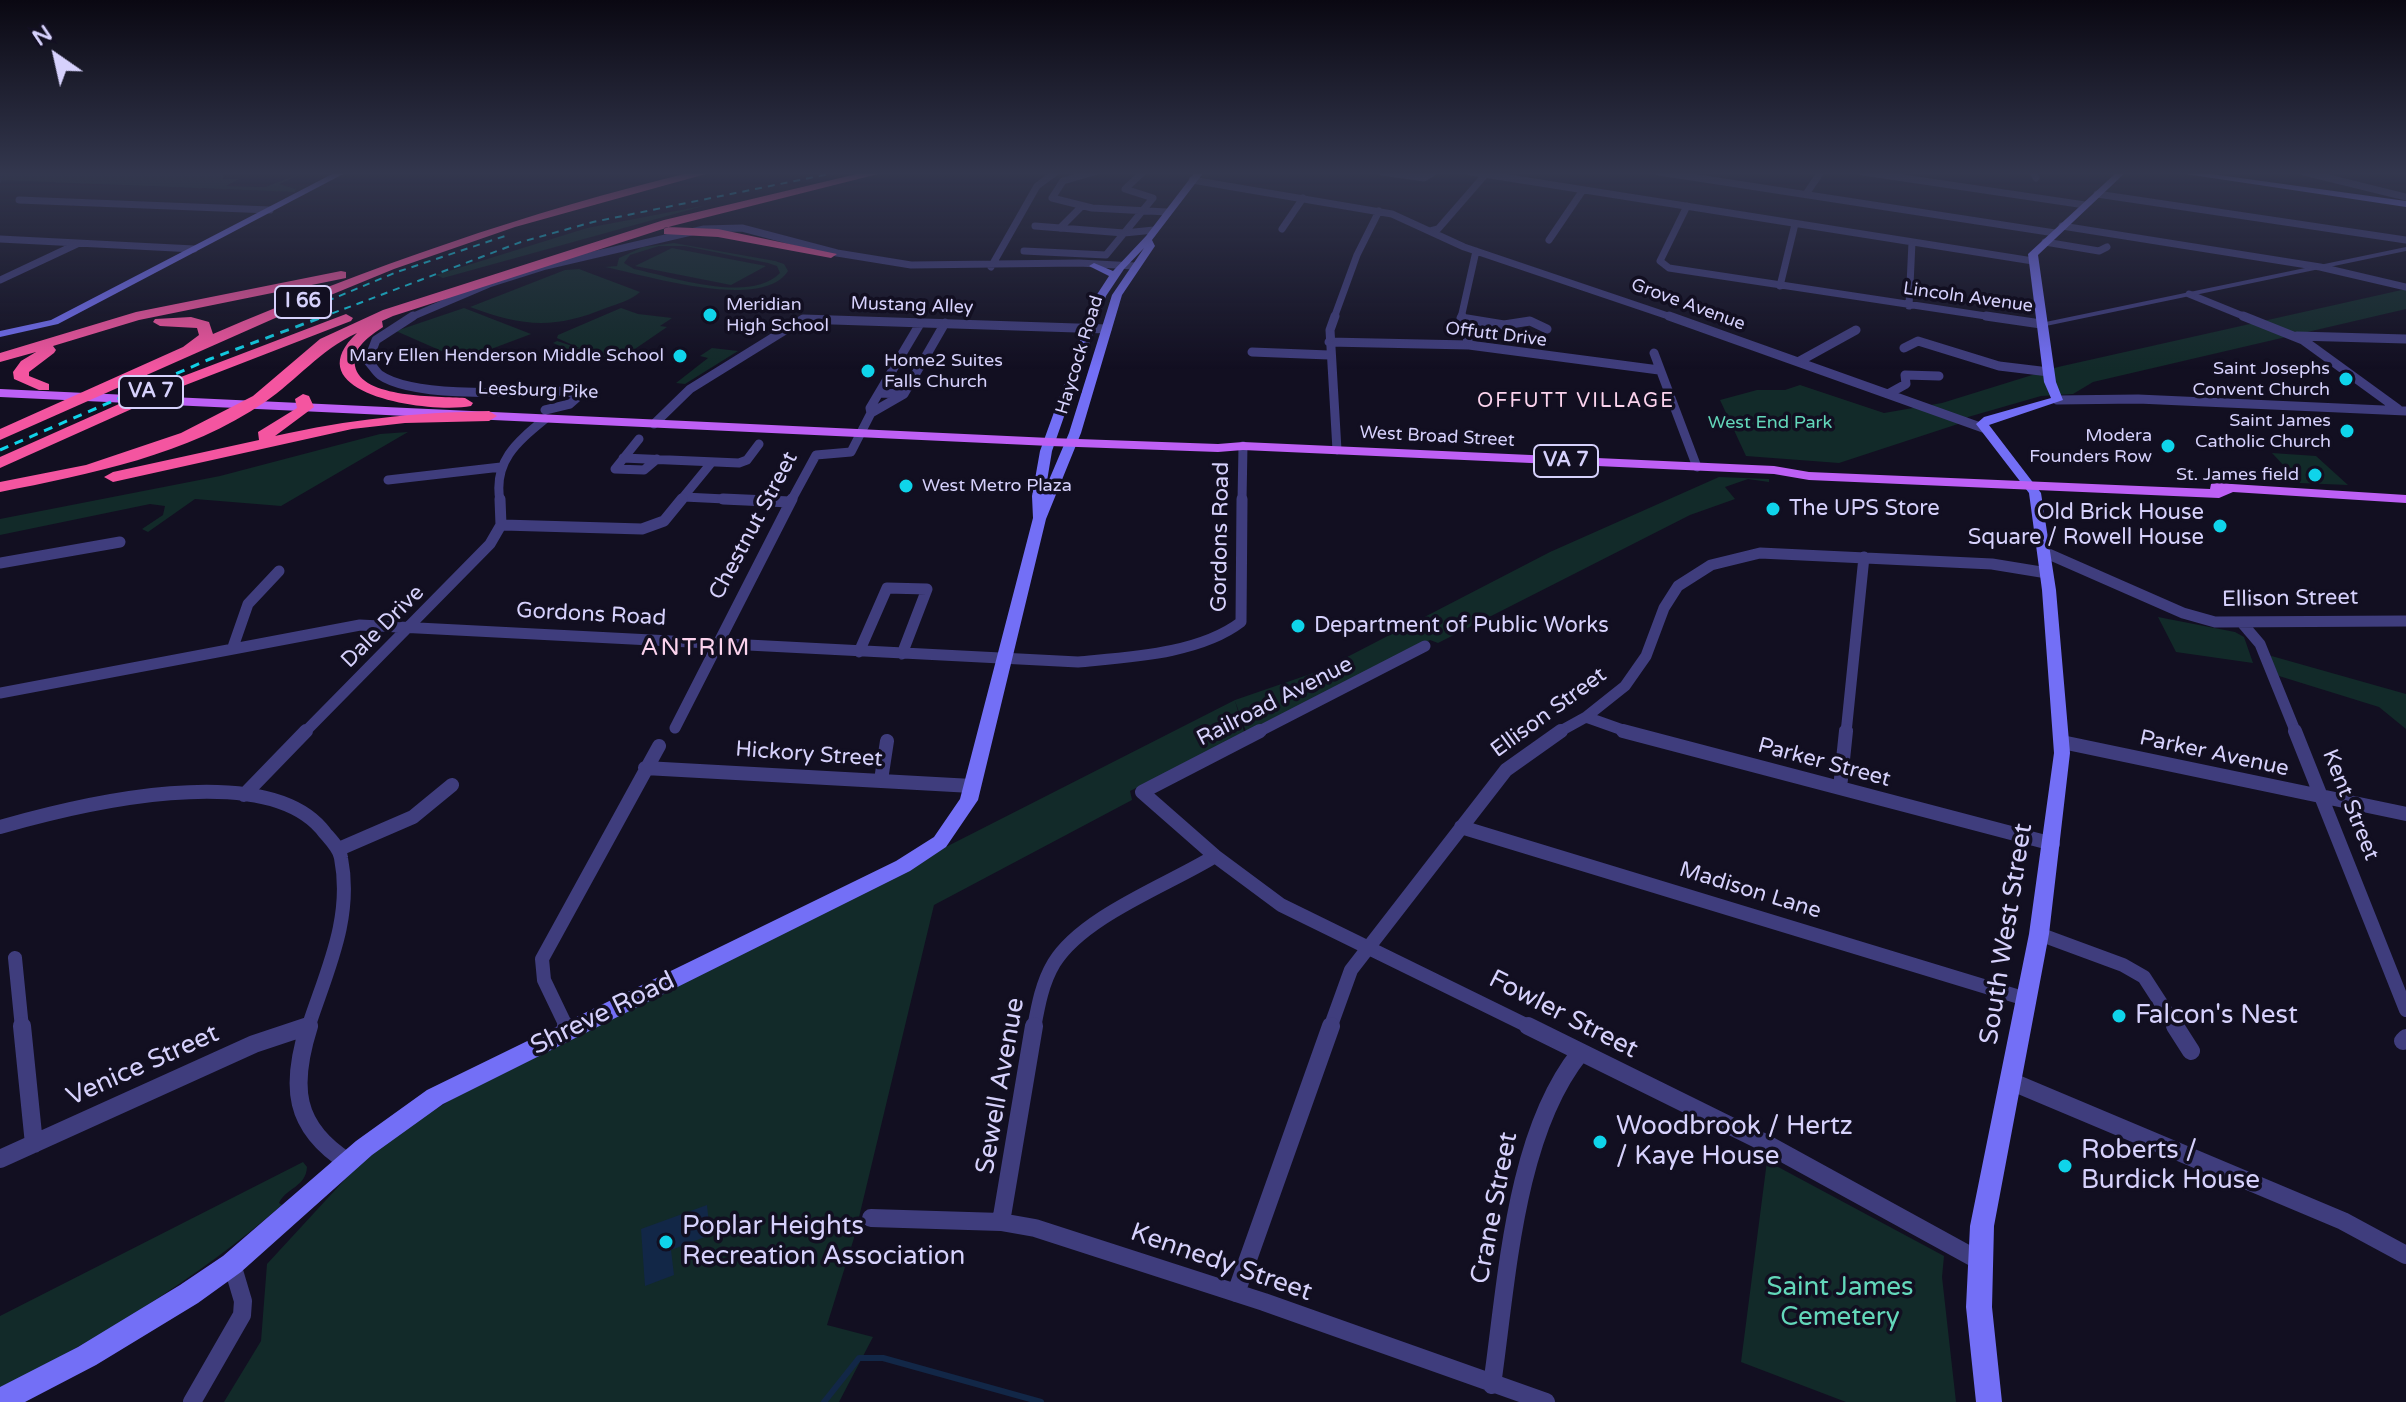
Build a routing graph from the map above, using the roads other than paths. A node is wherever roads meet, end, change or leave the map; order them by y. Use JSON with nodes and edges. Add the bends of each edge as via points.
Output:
{"nodes":[{"id":1,"x":217,"y":237,"type":"edge"},
{"id":2,"x":472,"y":237,"type":"edge"},
{"id":3,"x":597,"y":237,"type":"edge"},
{"id":4,"x":621,"y":237,"type":"edge"},
{"id":5,"x":632,"y":237,"type":"edge"},
{"id":6,"x":655,"y":237,"type":"edge"},
{"id":7,"x":742,"y":237,"type":"edge"},
{"id":8,"x":776,"y":237,"type":"edge"},
{"id":9,"x":1006,"y":237,"type":"edge"},
{"id":10,"x":1120,"y":237,"type":"edge"},
{"id":11,"x":1141,"y":237,"type":"edge"},
{"id":12,"x":1366,"y":237,"type":"edge"},
{"id":13,"x":1445,"y":237,"type":"edge"},
{"id":14,"x":1551,"y":237,"type":"edge"},
{"id":15,"x":1672,"y":237,"type":"edge"},
{"id":16,"x":1792,"y":237,"type":"edge"},
{"id":17,"x":1882,"y":237,"type":"edge"},
{"id":18,"x":2050,"y":237,"type":"edge"},
{"id":19,"x":2111,"y":237,"type":"edge"},
{"id":20,"x":0,"y":239,"type":"edge"},
{"id":21,"x":1147,"y":239,"type":"joint"},
{"id":22,"x":1549,"y":240,"type":"dead end"},
{"id":23,"x":1912,"y":242,"type":"junction"},
{"id":24,"x":2045,"y":242,"type":"junction"},
{"id":25,"x":80,"y":243,"type":"junction"},
{"id":26,"x":1001,"y":246,"type":"junction"},
{"id":27,"x":443,"y":247,"type":"junction"},
{"id":28,"x":2107,"y":247,"type":"dead end"},
{"id":29,"x":194,"y":249,"type":"junction"},
{"id":30,"x":2406,"y":249,"type":"edge"},
{"id":31,"x":1024,"y":251,"type":"dead end"},
{"id":32,"x":1476,"y":251,"type":"junction"},
{"id":33,"x":831,"y":254,"type":"joint"},
{"id":34,"x":557,"y":256,"type":"junction"},
{"id":35,"x":2033,"y":261,"type":"junction"},
{"id":36,"x":1023,"y":264,"type":"junction"},
{"id":37,"x":991,"y":266,"type":"junction"},
{"id":38,"x":1094,"y":266,"type":"joint"},
{"id":39,"x":2320,"y":267,"type":"junction"},
{"id":40,"x":1125,"y":268,"type":"junction"},
{"id":41,"x":0,"y":280,"type":"edge"},
{"id":42,"x":1780,"y":286,"type":"junction"},
{"id":43,"x":466,"y":287,"type":"junction"},
{"id":44,"x":2406,"y":287,"type":"edge"},
{"id":45,"x":2189,"y":294,"type":"junction"},
{"id":46,"x":1909,"y":306,"type":"junction"},
{"id":47,"x":1461,"y":318,"type":"junction"},
{"id":48,"x":921,"y":322,"type":"junction"},
{"id":49,"x":945,"y":323,"type":"junction"},
{"id":50,"x":2041,"y":324,"type":"junction"},
{"id":51,"x":1089,"y":328,"type":"junction"},
{"id":52,"x":1107,"y":329,"type":"junction"},
{"id":53,"x":1547,"y":329,"type":"dead end"},
{"id":54,"x":1856,"y":330,"type":"dead end"},
{"id":55,"x":0,"y":334,"type":"edge"},
{"id":56,"x":2297,"y":336,"type":"junction"},
{"id":57,"x":2406,"y":339,"type":"edge"},
{"id":58,"x":1329,"y":342,"type":"junction"},
{"id":59,"x":1469,"y":345,"type":"junction"},
{"id":60,"x":1904,"y":348,"type":"dead end"},
{"id":61,"x":1252,"y":352,"type":"dead end"},
{"id":62,"x":1654,"y":353,"type":"dead end"},
{"id":63,"x":1329,"y":355,"type":"junction"},
{"id":64,"x":0,"y":358,"type":"edge"},
{"id":65,"x":1798,"y":362,"type":"junction"},
{"id":66,"x":165,"y":363,"type":"junction"},
{"id":67,"x":1659,"y":370,"type":"junction"},
{"id":68,"x":2049,"y":372,"type":"junction"},
{"id":69,"x":1939,"y":376,"type":"dead end"},
{"id":70,"x":0,"y":385,"type":"edge"},
{"id":71,"x":44,"y":387,"type":"junction"},
{"id":72,"x":0,"y":393,"type":"edge"},
{"id":73,"x":879,"y":393,"type":"junction"},
{"id":74,"x":904,"y":394,"type":"junction"},
{"id":75,"x":1888,"y":394,"type":"junction"},
{"id":76,"x":2057,"y":400,"type":"junction"},
{"id":77,"x":305,"y":403,"type":"junction"},
{"id":78,"x":487,"y":411,"type":"junction"},
{"id":79,"x":2404,"y":412,"type":"edge"},
{"id":80,"x":545,"y":414,"type":"junction"},
{"id":81,"x":659,"y":419,"type":"junction"},
{"id":82,"x":223,"y":420,"type":"junction"},
{"id":83,"x":863,"y":427,"type":"junction"},
{"id":84,"x":1983,"y":428,"type":"junction"},
{"id":85,"x":1,"y":435,"type":"edge"},
{"id":86,"x":1052,"y":437,"type":"junction"},
{"id":87,"x":1073,"y":438,"type":"junction"},
{"id":88,"x":639,"y":439,"type":"dead end"},
{"id":89,"x":759,"y":444,"type":"dead end"},
{"id":90,"x":1243,"y":446,"type":"junction"},
{"id":91,"x":1337,"y":450,"type":"junction"},
{"id":92,"x":213,"y":453,"type":"junction"},
{"id":93,"x":712,"y":462,"type":"junction"},
{"id":94,"x":0,"y":463,"type":"edge"},
{"id":95,"x":501,"y":467,"type":"junction"},
{"id":96,"x":1697,"y":467,"type":"junction"},
{"id":97,"x":388,"y":480,"type":"dead end"},
{"id":98,"x":2026,"y":482,"type":"junction"},
{"id":99,"x":0,"y":487,"type":"edge"},
{"id":100,"x":684,"y":497,"type":"junction"},
{"id":101,"x":2406,"y":499,"type":"edge"},
{"id":102,"x":0,"y":502,"type":"edge"},
{"id":103,"x":790,"y":502,"type":"junction"},
{"id":104,"x":1039,"y":519,"type":"junction"},
{"id":105,"x":503,"y":525,"type":"junction"},
{"id":106,"x":120,"y":542,"type":"dead end"},
{"id":107,"x":2044,"y":552,"type":"junction"},
{"id":108,"x":1864,"y":557,"type":"junction"},
{"id":109,"x":0,"y":563,"type":"edge"},
{"id":110,"x":279,"y":571,"type":"dead end"},
{"id":111,"x":2047,"y":573,"type":"junction"},
{"id":112,"x":2406,"y":621,"type":"edge"},
{"id":113,"x":2242,"y":623,"type":"junction"},
{"id":114,"x":411,"y":626,"type":"junction"},
{"id":115,"x":718,"y":644,"type":"junction"},
{"id":116,"x":1425,"y":646,"type":"dead end"},
{"id":117,"x":233,"y":647,"type":"junction"},
{"id":118,"x":859,"y":652,"type":"junction"},
{"id":119,"x":902,"y":654,"type":"junction"},
{"id":120,"x":1002,"y":659,"type":"junction"},
{"id":121,"x":0,"y":693,"type":"edge"},
{"id":122,"x":1586,"y":717,"type":"junction"},
{"id":123,"x":675,"y":728,"type":"dead end"},
{"id":124,"x":887,"y":741,"type":"dead end"},
{"id":125,"x":2062,"y":742,"type":"junction"},
{"id":126,"x":659,"y":746,"type":"dead end"},
{"id":127,"x":645,"y":768,"type":"junction"},
{"id":128,"x":881,"y":780,"type":"junction"},
{"id":129,"x":452,"y":785,"type":"dead end"},
{"id":130,"x":972,"y":786,"type":"junction"},
{"id":131,"x":1840,"y":788,"type":"junction"},
{"id":132,"x":1142,"y":792,"type":"joint"},
{"id":133,"x":244,"y":795,"type":"junction"},
{"id":134,"x":2323,"y":797,"type":"junction"},
{"id":135,"x":2406,"y":814,"type":"edge"},
{"id":136,"x":0,"y":827,"type":"edge"},
{"id":137,"x":1461,"y":827,"type":"junction"},
{"id":138,"x":2053,"y":844,"type":"junction"},
{"id":139,"x":339,"y":849,"type":"junction"},
{"id":140,"x":1215,"y":856,"type":"junction"},
{"id":141,"x":2039,"y":934,"type":"junction"},
{"id":142,"x":1366,"y":947,"type":"junction"},
{"id":143,"x":15,"y":958,"type":"dead end"},
{"id":144,"x":2026,"y":999,"type":"junction"},
{"id":145,"x":2406,"y":1010,"type":"edge"},
{"id":146,"x":309,"y":1026,"type":"junction"},
{"id":147,"x":568,"y":1030,"type":"junction"},
{"id":148,"x":2191,"y":1051,"type":"dead end"},
{"id":149,"x":1580,"y":1053,"type":"junction"},
{"id":150,"x":2010,"y":1081,"type":"junction"},
{"id":151,"x":34,"y":1144,"type":"junction"},
{"id":152,"x":0,"y":1159,"type":"edge"},
{"id":153,"x":348,"y":1162,"type":"junction"},
{"id":154,"x":871,"y":1218,"type":"dead end"},
{"id":155,"x":1001,"y":1222,"type":"junction"},
{"id":156,"x":2406,"y":1255,"type":"edge"},
{"id":157,"x":1978,"y":1260,"type":"junction"},
{"id":158,"x":232,"y":1264,"type":"junction"},
{"id":159,"x":1236,"y":1293,"type":"junction"},
{"id":160,"x":1492,"y":1385,"type":"junction"},
{"id":161,"x":0,"y":1401,"type":"edge"},
{"id":162,"x":192,"y":1402,"type":"edge"},
{"id":163,"x":1546,"y":1402,"type":"edge"},
{"id":164,"x":1989,"y":1402,"type":"edge"}],
"edges":[{"from":1,"to":29,"type":"main road"},
{"from":2,"to":27,"type":"highway","number":"I 66"},
{"from":3,"to":94,"type":"highway","number":"I 66","via":[[354,315],[178,383]]},
{"from":4,"to":34,"type":"highway"},
{"from":5,"to":34,"type":"highway"},
{"from":6,"to":80,"type":"street","via":[[570,259],[421,310],[382,333],[369,353],[379,374],[415,388],[566,391],[579,396]]},
{"from":7,"to":33,"type":"highway"},
{"from":8,"to":37,"type":"street","via":[[907,265]]},
{"from":9,"to":26,"type":"street"},
{"from":10,"to":31,"type":"street","via":[[1101,257]]},
{"from":11,"to":21,"type":"street"},
{"from":12,"to":58,"type":"street"},
{"from":13,"to":32,"type":"street","name":"Grove Avenue"},
{"from":14,"to":22,"type":"street"},
{"from":15,"to":42,"type":"street","name":"Lincoln Avenue","via":[[1660,261],[1664,266]]},
{"from":16,"to":42,"type":"street"},
{"from":17,"to":23,"type":"street"},
{"from":18,"to":24,"type":"main road"},
{"from":19,"to":39,"type":"street"},
{"from":20,"to":25,"type":"street"},
{"from":21,"to":40,"type":"main road","name":"Haycock Road"},
{"from":23,"to":35,"type":"street"},
{"from":23,"to":46,"type":"street"},
{"from":24,"to":28,"type":"street","via":[[2099,251]]},
{"from":24,"to":35,"type":"main road"},
{"from":25,"to":29,"type":"street"},
{"from":25,"to":41,"type":"street"},
{"from":26,"to":36,"type":"street","via":[[1008,258]]},
{"from":26,"to":37,"type":"street"},
{"from":27,"to":64,"type":"highway","via":[[334,277],[136,316]]},
{"from":27,"to":66,"type":"highway","number":"I 66"},
{"from":29,"to":55,"type":"main road","via":[[54,322]]},
{"from":30,"to":39,"type":"street","name":"Lincoln Avenue"},
{"from":32,"to":47,"type":"street"},
{"from":32,"to":65,"type":"street","name":"Grove Avenue"},
{"from":33,"to":37,"type":"street","via":[[907,267]]},
{"from":34,"to":43,"type":"highway"},
{"from":35,"to":50,"type":"main road"},
{"from":36,"to":37,"type":"street"},
{"from":36,"to":40,"type":"street"},
{"from":37,"to":38,"type":"street"},
{"from":38,"to":40,"type":"main road"},
{"from":39,"to":44,"type":"street"},
{"from":39,"to":45,"type":"street","name":"Lincoln Avenue"},
{"from":40,"to":51,"type":"main road","name":"Haycock Road"},
{"from":40,"to":52,"type":"main road","name":"Haycock Road"},
{"from":42,"to":46,"type":"street","name":"Lincoln Avenue"},
{"from":43,"to":78,"type":"highway","via":[[375,326],[354,344],[347,364],[352,378],[373,391]]},
{"from":43,"to":82,"type":"highway","via":[[343,331]]},
{"from":45,"to":50,"type":"street","name":"Lincoln Avenue"},
{"from":45,"to":56,"type":"street"},
{"from":46,"to":50,"type":"street","name":"Lincoln Avenue"},
{"from":47,"to":53,"type":"street","via":[[1504,325],[1526,320]]},
{"from":47,"to":59,"type":"street"},
{"from":48,"to":49,"type":"street","name":"Mustang Alley"},
{"from":48,"to":73,"type":"street"},
{"from":48,"to":81,"type":"street","name":"Mustang Alley","via":[[798,320],[690,389]]},
{"from":49,"to":51,"type":"street","name":"Mustang Alley"},
{"from":49,"to":74,"type":"street"},
{"from":50,"to":68,"type":"main road"},
{"from":51,"to":52,"type":"street","name":"Mustang Alley"},
{"from":51,"to":86,"type":"main road","name":"Haycock Road"},
{"from":52,"to":87,"type":"main road","name":"Haycock Road"},
{"from":54,"to":65,"type":"street"},
{"from":56,"to":57,"type":"street"},
{"from":56,"to":79,"type":"street"},
{"from":58,"to":59,"type":"street","name":"Offutt Drive"},
{"from":58,"to":63,"type":"street"},
{"from":59,"to":67,"type":"street","name":"Offutt Drive"},
{"from":60,"to":68,"type":"street","via":[[1918,341],[1999,366]]},
{"from":61,"to":63,"type":"street"},
{"from":62,"to":67,"type":"street"},
{"from":63,"to":91,"type":"street"},
{"from":65,"to":75,"type":"street","name":"Grove Avenue"},
{"from":66,"to":71,"type":"highway","via":[[201,341],[207,328],[191,321],[158,322],[63,345],[22,368],[22,379]]},
{"from":66,"to":85,"type":"highway","number":"I 66"},
{"from":67,"to":96,"type":"street"},
{"from":68,"to":76,"type":"main road"},
{"from":69,"to":75,"type":"street","via":[[1905,375],[1906,384]]},
{"from":70,"to":71,"type":"main road","name":"Leesburg Pike","number":"VA 7"},
{"from":71,"to":77,"type":"main road","name":"Leesburg Pike","number":"VA 7"},
{"from":72,"to":77,"type":"main road","name":"Leesburg Pike","number":"VA 7"},
{"from":73,"to":74,"type":"street"},
{"from":73,"to":83,"type":"street"},
{"from":74,"to":83,"type":"street"},
{"from":75,"to":84,"type":"street","name":"Grove Avenue"},
{"from":76,"to":79,"type":"street"},
{"from":76,"to":84,"type":"main road","via":[[1988,419]]},
{"from":77,"to":78,"type":"main road","name":"Leesburg Pike","number":"VA 7"},
{"from":77,"to":92,"type":"highway","via":[[270,433]]},
{"from":78,"to":80,"type":"main road","name":"Leesburg Pike","number":"VA 7"},
{"from":78,"to":92,"type":"highway","via":[[352,424]]},
{"from":80,"to":81,"type":"main road","name":"Leesburg Pike","number":"VA 7"},
{"from":80,"to":95,"type":"street"},
{"from":81,"to":83,"type":"main road","name":"Leesburg Pike","number":"VA 7"},
{"from":82,"to":99,"type":"highway","via":[[125,459]]},
{"from":82,"to":102,"type":"highway","via":[[141,459]]},
{"from":83,"to":86,"type":"main road","name":"Leesburg Pike","number":"VA 7"},
{"from":83,"to":103,"type":"street","name":"Chestnut Street","via":[[858,442],[844,455],[816,455]]},
{"from":84,"to":98,"type":"main road"},
{"from":86,"to":87,"type":"main road","name":"Leesburg Pike","number":"VA 7"},
{"from":86,"to":104,"type":"main road","name":"Shreve Road","via":[[1038,492]]},
{"from":87,"to":90,"type":"main road","name":"West Broad Street","number":"VA 7"},
{"from":87,"to":104,"type":"main road","name":"Shreve Road"},
{"from":88,"to":93,"type":"street","via":[[615,469],[644,470],[657,459]]},
{"from":89,"to":93,"type":"street","via":[[744,462]]},
{"from":90,"to":91,"type":"main road","name":"West Broad Street","number":"VA 7"},
{"from":90,"to":120,"type":"street","name":"Gordons Road","via":[[1242,601],[1237,627],[1206,640],[1114,659]]},
{"from":91,"to":96,"type":"main road","name":"West Broad Street","number":"VA 7"},
{"from":92,"to":102,"type":"highway"},
{"from":93,"to":100,"type":"street"},
{"from":95,"to":97,"type":"street"},
{"from":95,"to":105,"type":"street"},
{"from":96,"to":98,"type":"main road","name":"West Broad Street","number":"VA 7"},
{"from":98,"to":101,"type":"main road","name":"West Broad Street","number":"VA 7"},
{"from":98,"to":107,"type":"main road","name":"South West Street","via":[[2035,493]]},
{"from":100,"to":103,"type":"street"},
{"from":100,"to":105,"type":"street","via":[[664,521],[649,528]]},
{"from":103,"to":115,"type":"street","name":"Chestnut Street"},
{"from":104,"to":120,"type":"main road","name":"Shreve Road"},
{"from":105,"to":114,"type":"street","name":"Dale Drive"},
{"from":106,"to":109,"type":"street"},
{"from":107,"to":111,"type":"main road","name":"South West Street"},
{"from":107,"to":113,"type":"street","name":"Ellison Street","via":[[2190,616]]},
{"from":108,"to":111,"type":"street","name":"Ellison Street","via":[[1992,564]]},
{"from":108,"to":122,"type":"street","name":"Ellison Street","via":[[1760,553],[1696,573],[1672,595],[1636,671]]},
{"from":108,"to":131,"type":"street"},
{"from":110,"to":117,"type":"street","via":[[249,605]]},
{"from":111,"to":125,"type":"main road","name":"South West Street"},
{"from":112,"to":113,"type":"street","name":"Ellison Street"},
{"from":113,"to":134,"type":"street","name":"Kent Street","via":[[2260,644]]},
{"from":114,"to":115,"type":"street","name":"Gordons Road"},
{"from":114,"to":117,"type":"street","name":"Gordons Road","via":[[346,626]]},
{"from":114,"to":133,"type":"street","name":"Dale Drive"},
{"from":115,"to":118,"type":"street","name":"Gordons Road"},
{"from":115,"to":123,"type":"street","name":"Chestnut Street"},
{"from":116,"to":132,"type":"street","name":"Railroad Avenue"},
{"from":117,"to":121,"type":"street","name":"Gordons Road"},
{"from":118,"to":119,"type":"street","name":"Gordons Road"},
{"from":118,"to":119,"type":"street","via":[[887,588],[927,589]]},
{"from":119,"to":120,"type":"street","name":"Gordons Road"},
{"from":120,"to":130,"type":"main road","name":"Shreve Road"},
{"from":122,"to":131,"type":"street","name":"Parker Street","via":[[1614,729]]},
{"from":122,"to":137,"type":"street","name":"Ellison Street","via":[[1506,770]]},
{"from":124,"to":128,"type":"street"},
{"from":125,"to":134,"type":"street","name":"Parker Avenue"},
{"from":125,"to":138,"type":"main road","name":"South West Street"},
{"from":126,"to":127,"type":"street"},
{"from":127,"to":128,"type":"street","name":"Hickory Street"},
{"from":127,"to":147,"type":"street","via":[[542,959],[544,980]]},
{"from":128,"to":130,"type":"street","name":"Hickory Street"},
{"from":129,"to":139,"type":"street","via":[[413,817]]},
{"from":130,"to":147,"type":"main road","name":"Shreve Road","via":[[958,820],[928,851]]},
{"from":131,"to":138,"type":"street","name":"Parker Street"},
{"from":132,"to":140,"type":"street","name":"Fowler Street"},
{"from":133,"to":136,"type":"street","via":[[146,793]]},
{"from":133,"to":139,"type":"street","via":[[309,815]]},
{"from":134,"to":135,"type":"street","name":"Parker Avenue"},
{"from":134,"to":145,"type":"street","name":"Kent Street"},
{"from":137,"to":142,"type":"street","name":"Ellison Street"},
{"from":137,"to":144,"type":"street","name":"Madison Lane"},
{"from":138,"to":141,"type":"main road","name":"South West Street"},
{"from":139,"to":146,"type":"street","via":[[345,912]]},
{"from":140,"to":142,"type":"street","name":"Fowler Street","via":[[1281,905]]},
{"from":140,"to":155,"type":"street","name":"Sewell Avenue","via":[[1084,934],[1057,959],[1039,999]]},
{"from":141,"to":144,"type":"main road","name":"South West Street"},
{"from":141,"to":148,"type":"street","via":[[2144,977]]},
{"from":142,"to":149,"type":"street","name":"Fowler Street"},
{"from":142,"to":159,"type":"street","name":"Ellison Street","via":[[1340,997]]},
{"from":143,"to":151,"type":"street"},
{"from":144,"to":150,"type":"main road","name":"South West Street"},
{"from":146,"to":151,"type":"street","name":"Venice Street","via":[[254,1044]]},
{"from":146,"to":153,"type":"street","via":[[301,1057],[302,1112],[315,1139]]},
{"from":147,"to":153,"type":"main road","name":"Shreve Road","via":[[435,1097]]},
{"from":149,"to":157,"type":"street","name":"Fowler Street","via":[[1763,1142]]},
{"from":149,"to":160,"type":"street","name":"Crane Street","via":[[1552,1091],[1536,1131],[1512,1244]]},
{"from":150,"to":156,"type":"street","via":[[2343,1221]]},
{"from":150,"to":157,"type":"main road","name":"South West Street"},
{"from":151,"to":152,"type":"street","name":"Venice Street"},
{"from":153,"to":158,"type":"main road","name":"Shreve Road"},
{"from":154,"to":155,"type":"street","name":"Kennedy Street"},
{"from":155,"to":159,"type":"street","name":"Kennedy Street","via":[[1035,1228]]},
{"from":157,"to":164,"type":"main road","name":"South West Street"},
{"from":158,"to":161,"type":"main road","name":"Shreve Road","via":[[127,1333]]},
{"from":158,"to":162,"type":"street","via":[[242,1315]]},
{"from":159,"to":160,"type":"street","name":"Kennedy Street"},
{"from":160,"to":163,"type":"street","name":"Kennedy Street"}]}
